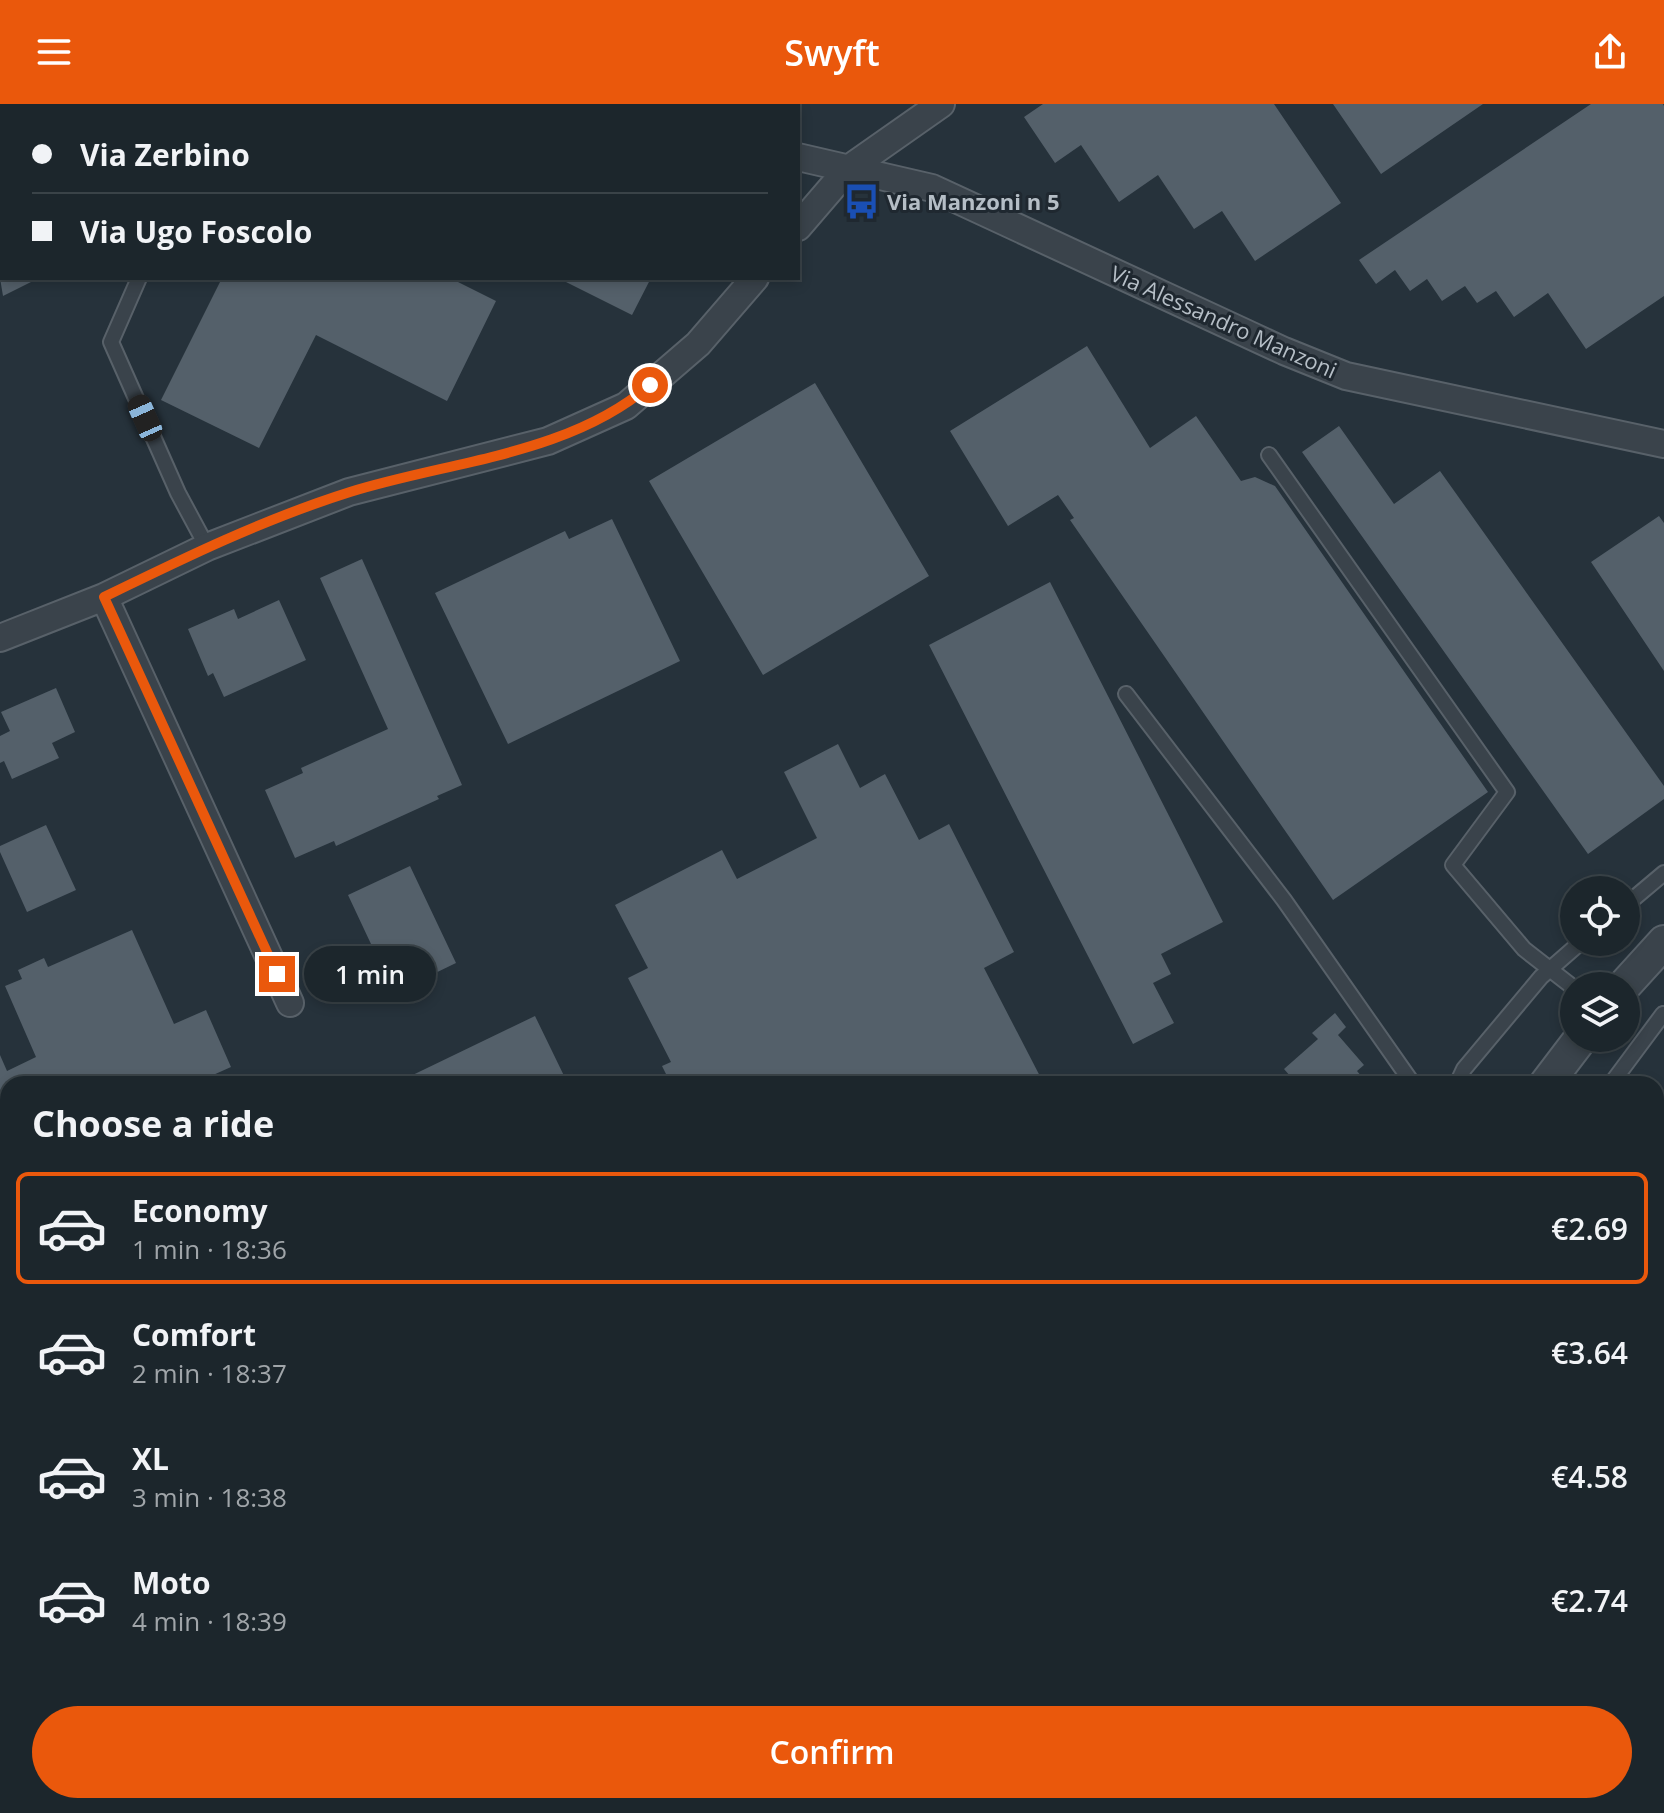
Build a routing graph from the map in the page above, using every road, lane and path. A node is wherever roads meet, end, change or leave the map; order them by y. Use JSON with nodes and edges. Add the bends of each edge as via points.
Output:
{"nodes":[{"id":1,"x":941,"y":104,"type":"edge"},
{"id":2,"x":800,"y":158,"type":"edge"},
{"id":3,"x":847,"y":170,"type":"junction"},
{"id":4,"x":800,"y":225,"type":"edge"},
{"id":5,"x":138,"y":280,"type":"edge"},
{"id":6,"x":753,"y":280,"type":"edge"},
{"id":7,"x":1664,"y":444,"type":"edge"},
{"id":8,"x":1269,"y":455,"type":"dead end"},
{"id":9,"x":207,"y":547,"type":"junction"},
{"id":10,"x":104,"y":597,"type":"junction"},
{"id":11,"x":0,"y":638,"type":"edge"},
{"id":12,"x":1126,"y":694,"type":"dead end"},
{"id":13,"x":1664,"y":873,"type":"edge"},
{"id":14,"x":1640,"y":893,"type":"edge"},
{"id":15,"x":1664,"y":942,"type":"edge"},
{"id":16,"x":1564,"y":956,"type":"edge"},
{"id":17,"x":1550,"y":968,"type":"junction"},
{"id":18,"x":1637,"y":972,"type":"edge"},
{"id":19,"x":1560,"y":976,"type":"edge"},
{"id":20,"x":290,"y":1003,"type":"dead end"},
{"id":21,"x":1663,"y":1014,"type":"edge"},
{"id":22,"x":1570,"y":1052,"type":"edge"},
{"id":23,"x":1407,"y":1076,"type":"edge"},
{"id":24,"x":1461,"y":1076,"type":"edge"},
{"id":25,"x":1552,"y":1076,"type":"edge"},
{"id":26,"x":1617,"y":1076,"type":"edge"}],
"edges":[{"from":1,"to":3,"type":"street"},
{"from":2,"to":3,"type":"street","name":"Via Alessandro Manzoni"},
{"from":3,"to":4,"type":"street"},
{"from":3,"to":7,"type":"street","name":"Via Alessandro Manzoni","via":[[932,188],[1346,376]]},
{"from":5,"to":9,"type":"lane","via":[[111,342]]},
{"from":6,"to":9,"type":"street","via":[[698,344],[626,406],[548,441],[349,492]]},
{"from":8,"to":17,"type":"lane","via":[[1507,792],[1453,865],[1524,949]]},
{"from":9,"to":10,"type":"street"},
{"from":10,"to":11,"type":"street"},
{"from":10,"to":20,"type":"street"},
{"from":12,"to":23,"type":"lane","via":[[1284,900]]},
{"from":13,"to":14,"type":"lane"},
{"from":15,"to":18,"type":"street"},
{"from":16,"to":17,"type":"lane"},
{"from":17,"to":19,"type":"lane"},
{"from":17,"to":24,"type":"lane"},
{"from":21,"to":26,"type":"lane"},
{"from":22,"to":25,"type":"street"}]}
